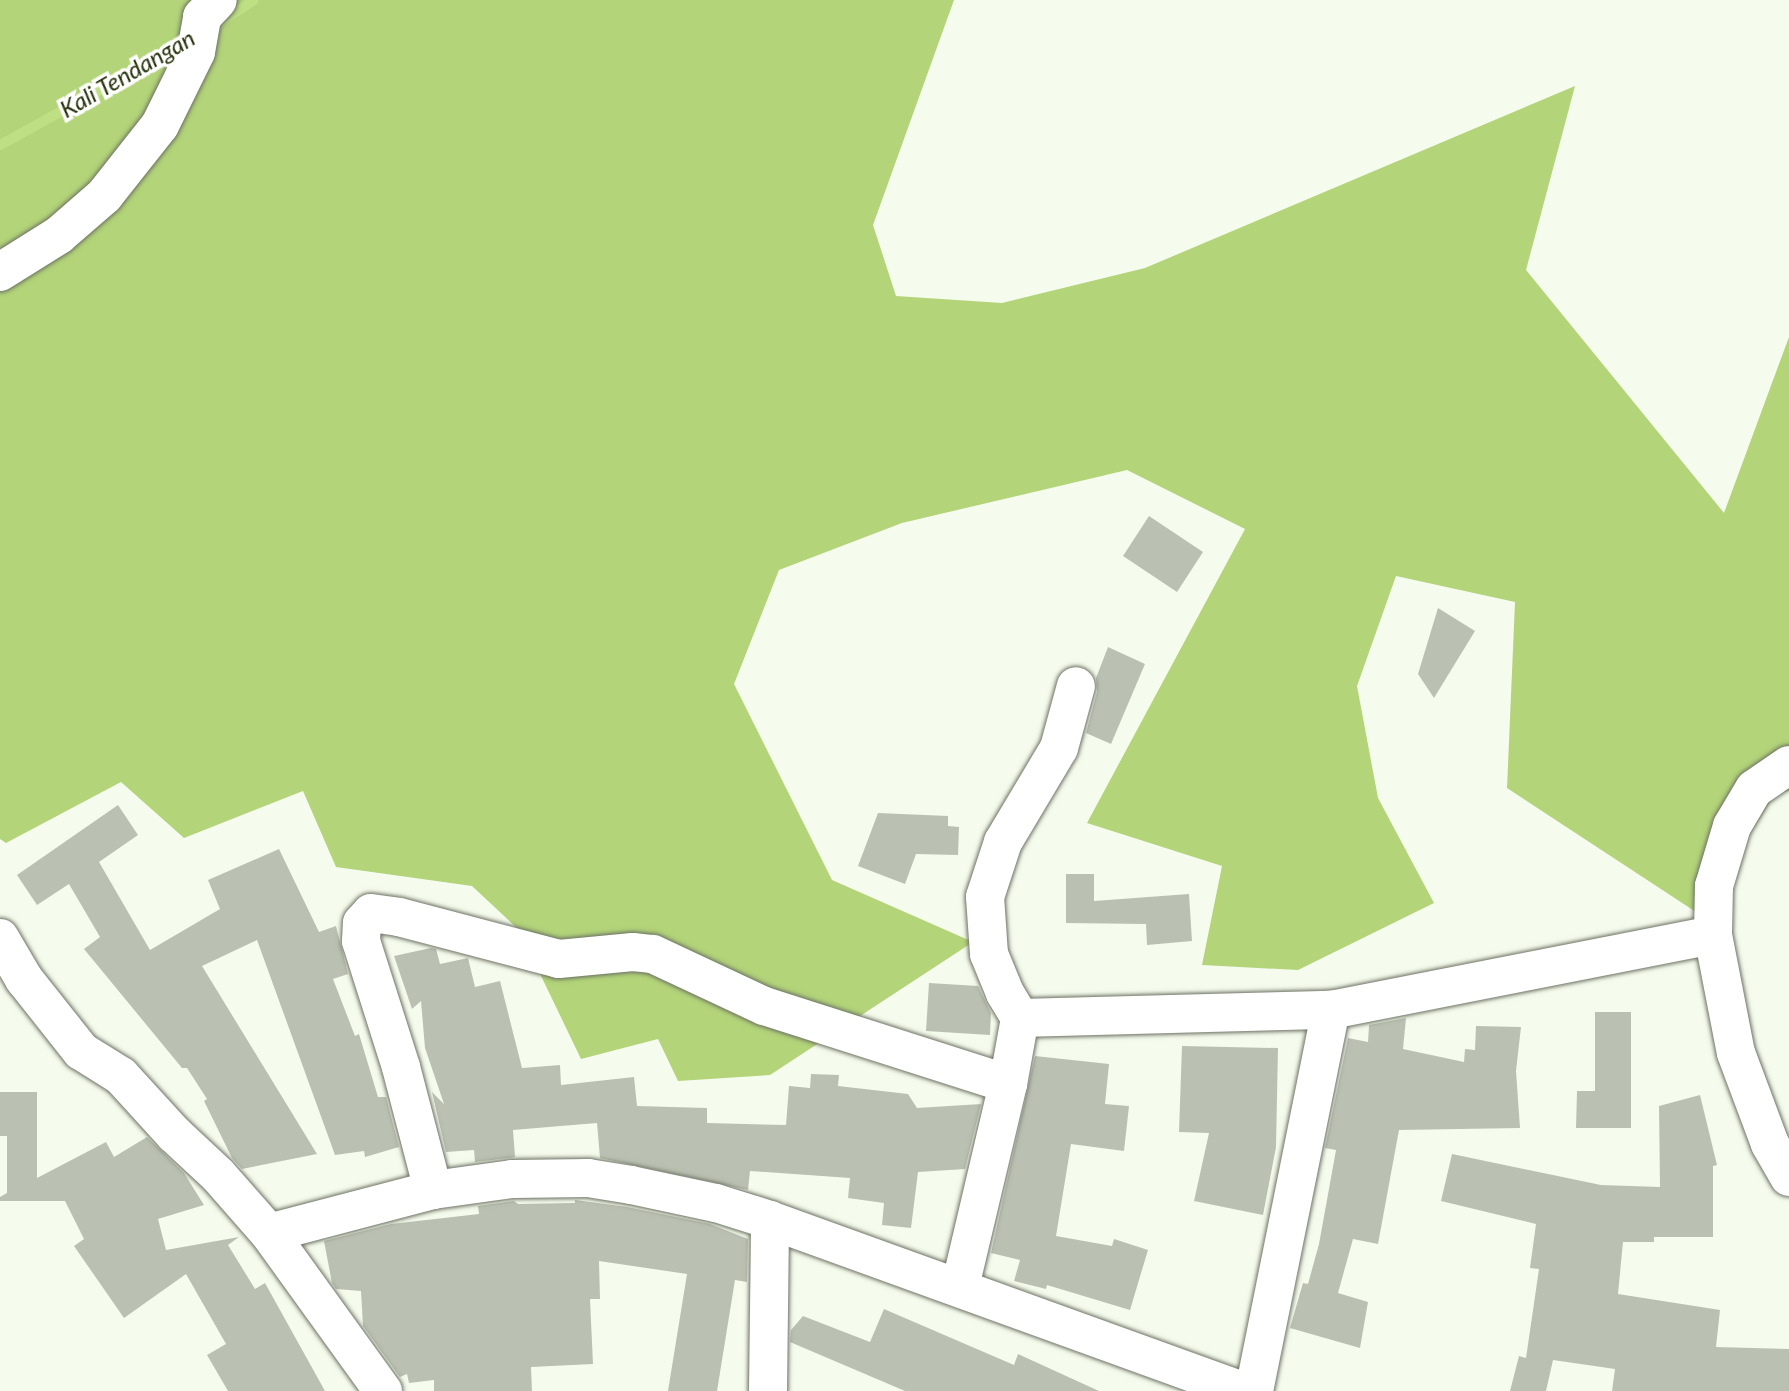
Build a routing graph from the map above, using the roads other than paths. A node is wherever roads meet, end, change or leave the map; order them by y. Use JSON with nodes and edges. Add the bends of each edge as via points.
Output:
{"nodes":[{"id":1,"x":205,"y":23,"type":"edge"},
{"id":2,"x":0,"y":272,"type":"edge"},
{"id":3,"x":1076,"y":686,"type":"dead end"},
{"id":4,"x":1789,"y":765,"type":"edge"},
{"id":5,"x":1713,"y":935,"type":"junction"},
{"id":6,"x":0,"y":938,"type":"edge"},
{"id":7,"x":1331,"y":1010,"type":"junction"},
{"id":8,"x":1020,"y":1018,"type":"junction"},
{"id":9,"x":1008,"y":1084,"type":"junction"},
{"id":10,"x":1789,"y":1177,"type":"edge"},
{"id":11,"x":433,"y":1191,"type":"junction"},
{"id":12,"x":770,"y":1220,"type":"junction"},
{"id":13,"x":269,"y":1233,"type":"junction"},
{"id":14,"x":960,"y":1287,"type":"junction"},
{"id":15,"x":383,"y":1391,"type":"edge"},
{"id":16,"x":768,"y":1391,"type":"edge"},
{"id":17,"x":1243,"y":1391,"type":"edge"},
{"id":18,"x":1254,"y":1391,"type":"edge"}],
"edges":[{"from":1,"to":2,"type":"street","via":[[160,125],[104,196],[59,235]]},
{"from":3,"to":8,"type":"street","via":[[1059,748],[1003,842],[985,897],[989,954]]},
{"from":4,"to":5,"type":"street","via":[[1754,789],[1732,826],[1714,886]]},
{"from":5,"to":7,"type":"street"},
{"from":5,"to":10,"type":"street","via":[[1736,1053],[1770,1144]]},
{"from":6,"to":13,"type":"street","via":[[24,979],[81,1051],[121,1076]]},
{"from":7,"to":8,"type":"street"},
{"from":7,"to":18,"type":"street"},
{"from":8,"to":9,"type":"street"},
{"from":9,"to":11,"type":"street","via":[[764,1006],[653,954],[559,959],[371,913],[362,923],[361,941],[401,1067]]},
{"from":9,"to":14,"type":"street"},
{"from":11,"to":12,"type":"street","via":[[512,1179],[588,1178],[716,1203]]},
{"from":11,"to":13,"type":"street"},
{"from":12,"to":14,"type":"street"},
{"from":12,"to":16,"type":"street"},
{"from":13,"to":15,"type":"street"},
{"from":14,"to":17,"type":"street"}]}
